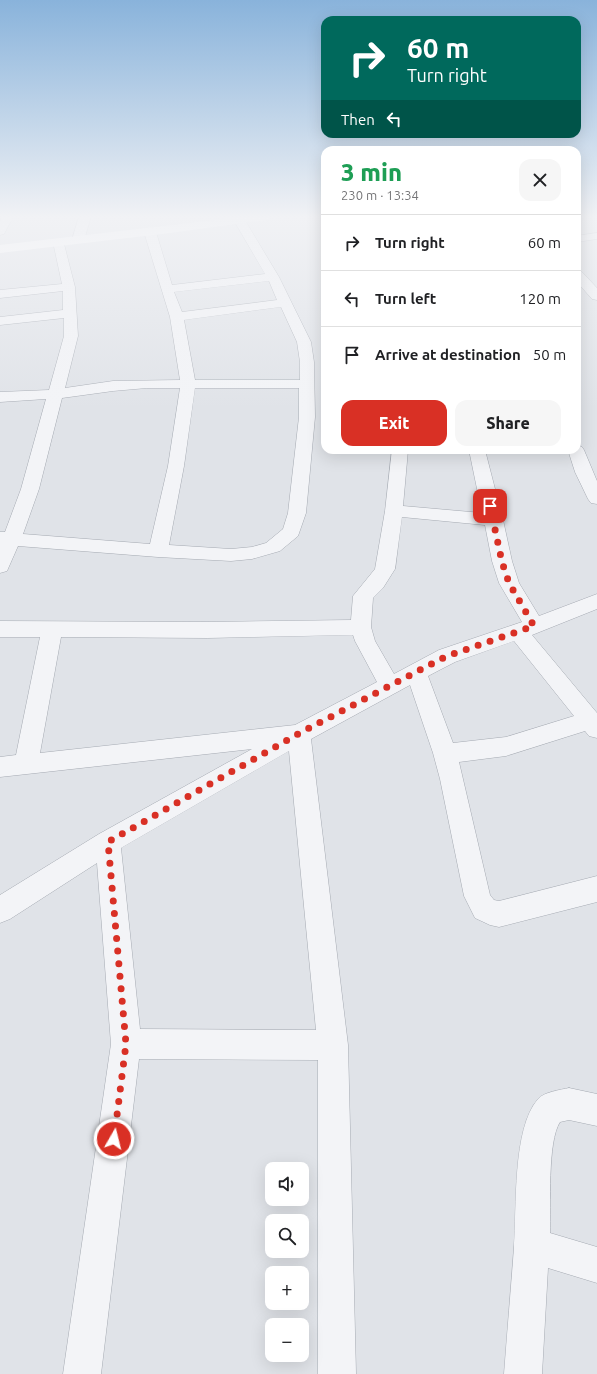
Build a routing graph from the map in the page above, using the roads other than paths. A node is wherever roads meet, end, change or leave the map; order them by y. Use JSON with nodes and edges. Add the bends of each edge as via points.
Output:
{"nodes":[{"id":1,"x":67,"y":281,"type":"edge"},
{"id":2,"x":165,"y":281,"type":"edge"},
{"id":3,"x":237,"y":281,"type":"edge"},
{"id":4,"x":275,"y":281,"type":"edge"},
{"id":5,"x":583,"y":281,"type":"edge"},
{"id":6,"x":68,"y":287,"type":"junction"},
{"id":7,"x":167,"y":289,"type":"junction"},
{"id":8,"x":0,"y":294,"type":"edge"},
{"id":9,"x":597,"y":296,"type":"edge"},
{"id":10,"x":285,"y":303,"type":"junction"},
{"id":11,"x":70,"y":313,"type":"junction"},
{"id":12,"x":177,"y":316,"type":"junction"},
{"id":13,"x":0,"y":321,"type":"edge"},
{"id":14,"x":188,"y":384,"type":"junction"},
{"id":15,"x":307,"y":384,"type":"junction"},
{"id":16,"x":55,"y":394,"type":"junction"},
{"id":17,"x":0,"y":397,"type":"edge"},
{"id":18,"x":400,"y":454,"type":"edge"},
{"id":19,"x":477,"y":454,"type":"edge"},
{"id":20,"x":577,"y":454,"type":"edge"},
{"id":21,"x":597,"y":499,"type":"edge"},
{"id":22,"x":394,"y":511,"type":"junction"},
{"id":23,"x":494,"y":520,"type":"junction"},
{"id":24,"x":6,"y":538,"type":"edge"},
{"id":25,"x":158,"y":551,"type":"junction"},
{"id":26,"x":0,"y":566,"type":"edge"},
{"id":27,"x":597,"y":601,"type":"edge"},
{"id":28,"x":361,"y":627,"type":"junction"},
{"id":29,"x":0,"y":629,"type":"edge"},
{"id":30,"x":52,"y":629,"type":"junction"},
{"id":31,"x":526,"y":629,"type":"junction"},
{"id":32,"x":416,"y":672,"type":"junction"},
{"id":33,"x":390,"y":686,"type":"junction"},
{"id":34,"x":593,"y":725,"type":"edge"},
{"id":35,"x":306,"y":737,"type":"junction"},
{"id":36,"x":445,"y":753,"type":"junction"},
{"id":37,"x":26,"y":763,"type":"junction"},
{"id":38,"x":0,"y":767,"type":"edge"},
{"id":39,"x":108,"y":842,"type":"junction"},
{"id":40,"x":597,"y":889,"type":"edge"},
{"id":41,"x":0,"y":910,"type":"edge"},
{"id":42,"x":126,"y":1044,"type":"junction"},
{"id":43,"x":333,"y":1045,"type":"junction"},
{"id":44,"x":597,"y":1110,"type":"edge"},
{"id":45,"x":532,"y":1246,"type":"junction"},
{"id":46,"x":597,"y":1265,"type":"edge"},
{"id":47,"x":82,"y":1374,"type":"edge"},
{"id":48,"x":337,"y":1374,"type":"edge"},
{"id":49,"x":523,"y":1374,"type":"edge"}],
"edges":[{"from":1,"to":6,"type":"street"},
{"from":2,"to":7,"type":"street"},
{"from":3,"to":7,"type":"street"},
{"from":4,"to":10,"type":"street"},
{"from":5,"to":9,"type":"street"},
{"from":6,"to":8,"type":"street"},
{"from":6,"to":11,"type":"street"},
{"from":7,"to":12,"type":"street"},
{"from":10,"to":12,"type":"street"},
{"from":10,"to":15,"type":"street","via":[[304,342]]},
{"from":11,"to":13,"type":"street"},
{"from":11,"to":16,"type":"street","via":[[71,336]]},
{"from":12,"to":14,"type":"street"},
{"from":14,"to":15,"type":"street"},
{"from":14,"to":16,"type":"street","via":[[113,386]]},
{"from":14,"to":25,"type":"street","via":[[176,466]]},
{"from":15,"to":25,"type":"street","via":[[307,417],[297,513],[291,532],[273,548],[252,553],[231,555]]},
{"from":16,"to":17,"type":"street"},
{"from":16,"to":24,"type":"street","via":[[30,489]]},
{"from":18,"to":22,"type":"street"},
{"from":19,"to":23,"type":"street"},
{"from":20,"to":21,"type":"street"},
{"from":22,"to":23,"type":"street"},
{"from":22,"to":28,"type":"street","via":[[385,569],[363,596]]},
{"from":23,"to":31,"type":"street","via":[[502,562]]},
{"from":24,"to":25,"type":"street"},
{"from":24,"to":26,"type":"street"},
{"from":27,"to":31,"type":"street"},
{"from":28,"to":30,"type":"street","via":[[207,630]]},
{"from":28,"to":33,"type":"street","via":[[365,641]]},
{"from":29,"to":30,"type":"street"},
{"from":30,"to":37,"type":"street"},
{"from":31,"to":32,"type":"street","via":[[447,656]]},
{"from":31,"to":34,"type":"street"},
{"from":32,"to":33,"type":"street"},
{"from":32,"to":36,"type":"street"},
{"from":33,"to":35,"type":"street"},
{"from":34,"to":36,"type":"street","via":[[494,749]]},
{"from":35,"to":37,"type":"street"},
{"from":35,"to":39,"type":"street"},
{"from":35,"to":43,"type":"street"},
{"from":36,"to":40,"type":"street","via":[[481,906],[488,912],[499,914]]},
{"from":37,"to":38,"type":"street"},
{"from":39,"to":41,"type":"street"},
{"from":39,"to":42,"type":"street"},
{"from":42,"to":43,"type":"street"},
{"from":42,"to":47,"type":"street"},
{"from":43,"to":48,"type":"street"},
{"from":44,"to":45,"type":"street","via":[[569,1104],[550,1109],[541,1124],[536,1146]]},
{"from":45,"to":46,"type":"street"},
{"from":45,"to":49,"type":"street"}]}
